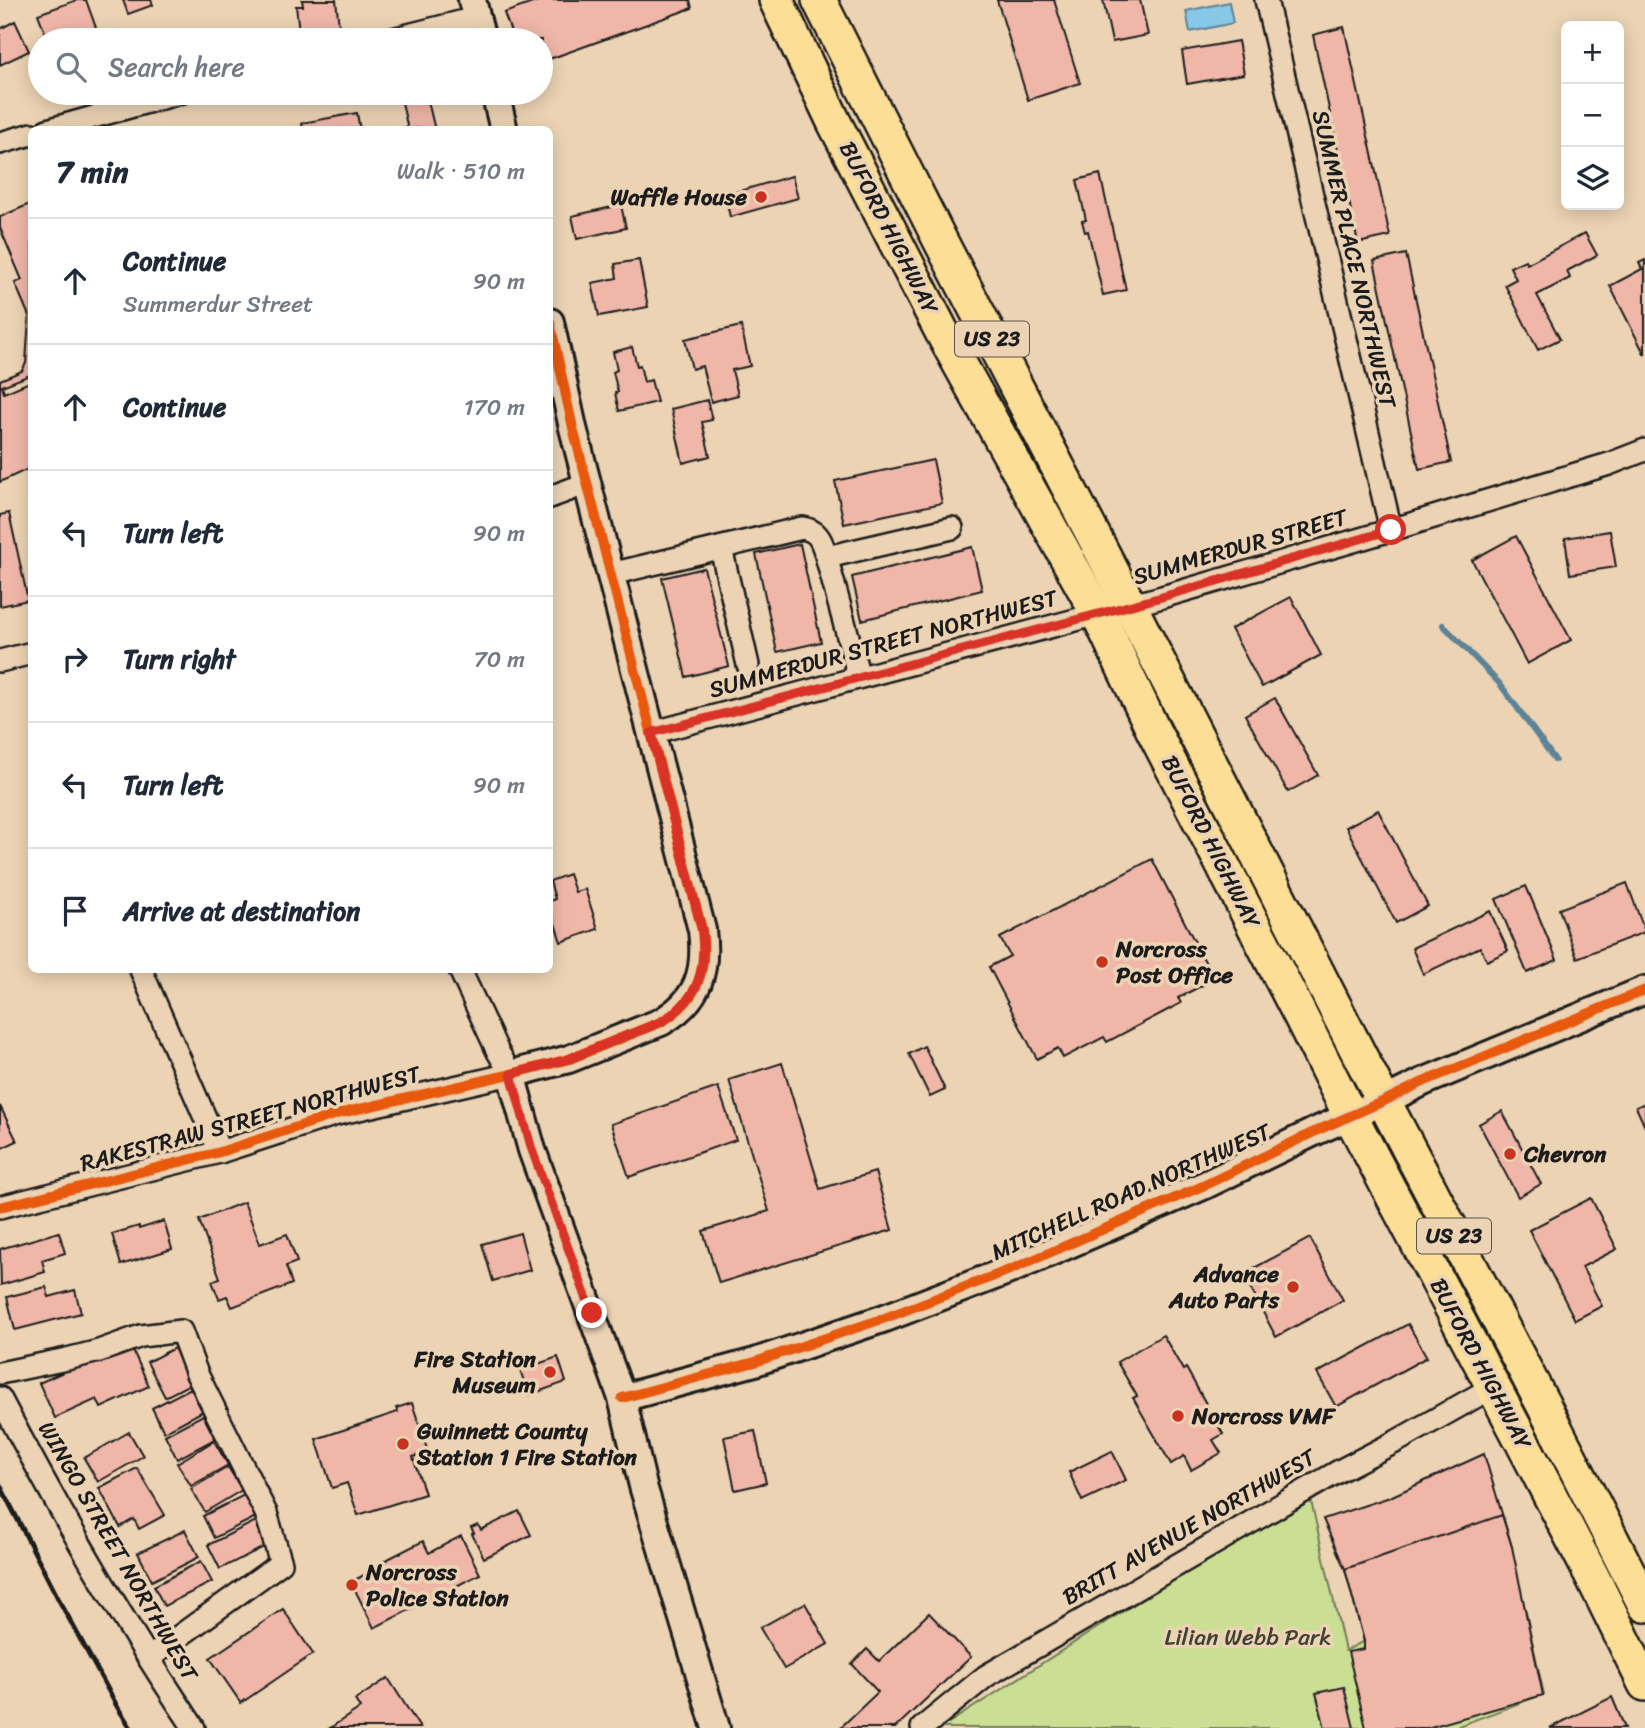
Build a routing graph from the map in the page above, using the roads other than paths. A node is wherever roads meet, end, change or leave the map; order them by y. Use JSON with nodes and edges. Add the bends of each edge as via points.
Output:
{"nodes":[{"id":1,"x":819,"y":0,"type":"edge"},
{"id":2,"x":1266,"y":0,"type":"edge"},
{"id":3,"x":784,"y":3,"type":"edge"},
{"id":4,"x":477,"y":19,"type":"edge"},
{"id":5,"x":439,"y":28,"type":"edge"},
{"id":6,"x":137,"y":105,"type":"edge"},
{"id":7,"x":498,"y":105,"type":"edge"},
{"id":8,"x":61,"y":126,"type":"edge"},
{"id":9,"x":503,"y":126,"type":"edge"},
{"id":10,"x":28,"y":135,"type":"edge"},
{"id":11,"x":0,"y":143,"type":"edge"},
{"id":12,"x":553,"y":335,"type":"edge"},
{"id":13,"x":1645,"y":450,"type":"edge"},
{"id":14,"x":588,"y":484,"type":"junction"},
{"id":15,"x":553,"y":496,"type":"edge"},
{"id":16,"x":952,"y":528,"type":"dead end"},
{"id":17,"x":1391,"y":530,"type":"junction"},
{"id":18,"x":721,"y":548,"type":"junction"},
{"id":19,"x":827,"y":557,"type":"junction"},
{"id":20,"x":611,"y":574,"type":"junction"},
{"id":21,"x":1114,"y":610,"type":"junction"},
{"id":22,"x":28,"y":654,"type":"edge"},
{"id":23,"x":0,"y":661,"type":"edge"},
{"id":24,"x":748,"y":665,"type":"dead end"},
{"id":25,"x":859,"y":677,"type":"junction"},
{"id":26,"x":651,"y":733,"type":"junction"},
{"id":27,"x":142,"y":973,"type":"edge"},
{"id":28,"x":461,"y":973,"type":"edge"},
{"id":29,"x":1645,"y":990,"type":"edge"},
{"id":30,"x":511,"y":1074,"type":"junction"},
{"id":31,"x":1384,"y":1101,"type":"junction"},
{"id":32,"x":1350,"y":1115,"type":"junction"},
{"id":33,"x":220,"y":1152,"type":"junction"},
{"id":34,"x":0,"y":1207,"type":"edge"},
{"id":35,"x":0,"y":1373,"type":"edge"},
{"id":36,"x":1493,"y":1387,"type":"junction"},
{"id":37,"x":0,"y":1398,"type":"edge"},
{"id":38,"x":622,"y":1398,"type":"junction"},
{"id":39,"x":1645,"y":1605,"type":"edge"},
{"id":40,"x":149,"y":1658,"type":"junction"},
{"id":41,"x":1645,"y":1684,"type":"edge"},
{"id":42,"x":194,"y":1728,"type":"edge"},
{"id":43,"x":716,"y":1728,"type":"edge"},
{"id":44,"x":922,"y":1728,"type":"edge"}],
"edges":[{"from":1,"to":21,"type":"main road","name":"BUFORD HIGHWAY","number":"US 23","via":[[940,240]]},
{"from":2,"to":17,"type":"street","name":"SUMMER PLACE NORTHWEST"},
{"from":3,"to":21,"type":"main road","name":"BUFORD HIGHWAY","number":"US 23","via":[[834,121],[942,332]]},
{"from":4,"to":5,"type":"street"},
{"from":6,"to":8,"type":"street"},
{"from":7,"to":9,"type":"street"},
{"from":10,"to":11,"type":"street"},
{"from":12,"to":14,"type":"street"},
{"from":13,"to":17,"type":"street","name":"SUMMERDUR STREET"},
{"from":14,"to":15,"type":"street"},
{"from":14,"to":20,"type":"street"},
{"from":16,"to":19,"type":"street"},
{"from":17,"to":21,"type":"street","name":"SUMMERDUR STREET"},
{"from":18,"to":19,"type":"street","via":[[802,528],[820,538]]},
{"from":18,"to":20,"type":"street"},
{"from":18,"to":24,"type":"street"},
{"from":19,"to":25,"type":"street"},
{"from":20,"to":26,"type":"street"},
{"from":21,"to":25,"type":"street","name":"SUMMERDUR STREET NORTHWEST"},
{"from":21,"to":31,"type":"main road","name":"BUFORD HIGHWAY","number":"US 23"},
{"from":21,"to":32,"type":"main road","name":"BUFORD HIGHWAY","number":"US 23","via":[[1153,730]]},
{"from":22,"to":23,"type":"street"},
{"from":25,"to":26,"type":"street","name":"SUMMERDUR STREET NORTHWEST"},
{"from":26,"to":30,"type":"street","via":[[702,930],[700,977],[686,1002],[661,1022],[569,1059]]},
{"from":27,"to":33,"type":"street"},
{"from":28,"to":30,"type":"street"},
{"from":29,"to":31,"type":"street","name":"MITCHELL ROAD NORTHWEST"},
{"from":30,"to":33,"type":"street","name":"RAKESTRAW STREET NORTHWEST","via":[[337,1114]]},
{"from":30,"to":38,"type":"street","via":[[532,1150]]},
{"from":31,"to":32,"type":"street","name":"MITCHELL ROAD NORTHWEST"},
{"from":31,"to":39,"type":"main road","name":"BUFORD HIGHWAY","number":"US 23"},
{"from":32,"to":36,"type":"main road","name":"BUFORD HIGHWAY","number":"US 23"},
{"from":32,"to":38,"type":"street","name":"MITCHELL ROAD NORTHWEST","via":[[1205,1185],[1012,1269],[755,1362]]},
{"from":33,"to":34,"type":"street","name":"RAKESTRAW STREET NORTHWEST"},
{"from":35,"to":40,"type":"street","via":[[141,1336],[181,1331],[197,1374],[266,1513],[281,1563]]},
{"from":36,"to":41,"type":"main road","name":"BUFORD HIGHWAY","number":"US 23"},
{"from":36,"to":44,"type":"street","name":"BRITT AVENUE NORTHWEST","via":[[1084,1617],[986,1676]]},
{"from":37,"to":40,"type":"street","name":"WINGO STREET NORTHWEST"},
{"from":38,"to":43,"type":"street","via":[[643,1486]]},
{"from":40,"to":42,"type":"street","name":"WINGO STREET NORTHWEST"}]}
